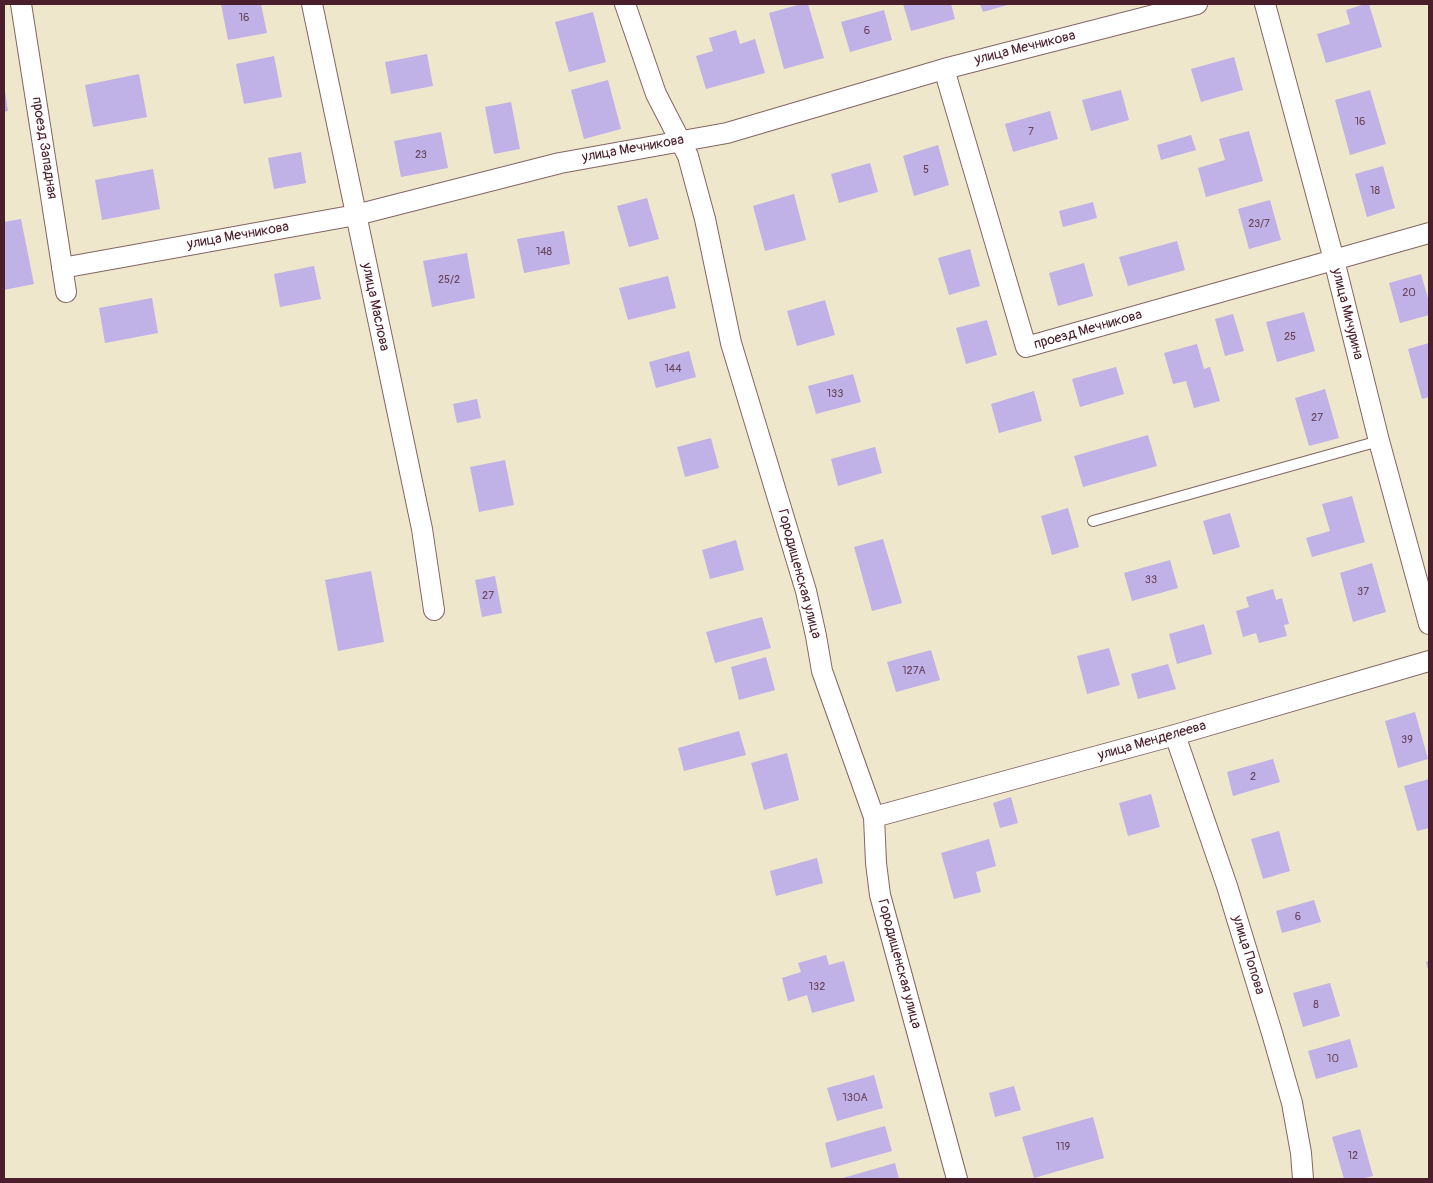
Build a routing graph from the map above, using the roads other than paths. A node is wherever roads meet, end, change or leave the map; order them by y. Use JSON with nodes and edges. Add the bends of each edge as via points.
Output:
{"nodes":[{"id":1,"x":22,"y":4,"type":"edge"},
{"id":2,"x":312,"y":4,"type":"edge"},
{"id":3,"x":624,"y":4,"type":"edge"},
{"id":4,"x":1198,"y":4,"type":"edge"},
{"id":5,"x":1265,"y":4,"type":"edge"},
{"id":6,"x":944,"y":69,"type":"junction"},
{"id":7,"x":680,"y":141,"type":"junction"},
{"id":8,"x":356,"y":215,"type":"junction"},
{"id":9,"x":1429,"y":233,"type":"edge"},
{"id":10,"x":1334,"y":260,"type":"junction"},
{"id":11,"x":62,"y":268,"type":"junction"},
{"id":12,"x":66,"y":292,"type":"dead end"},
{"id":13,"x":1379,"y":441,"type":"junction"},
{"id":14,"x":1093,"y":521,"type":"dead end"},
{"id":15,"x":434,"y":610,"type":"dead end"},
{"id":16,"x":1429,"y":624,"type":"edge"},
{"id":17,"x":1429,"y":661,"type":"edge"},
{"id":18,"x":1175,"y":735,"type":"junction"},
{"id":19,"x":874,"y":817,"type":"junction"},
{"id":20,"x":957,"y":1179,"type":"edge"},
{"id":21,"x":1303,"y":1179,"type":"edge"}],
"edges":[{"from":1,"to":11,"type":"street","name":"проезд Западная"},
{"from":2,"to":8,"type":"street","name":"улица Маслова"},
{"from":3,"to":7,"type":"street","name":"Городищенская улица","via":[[656,94]]},
{"from":4,"to":6,"type":"street","name":"улица Мечникова"},
{"from":5,"to":10,"type":"street","name":"улица Мичурина"},
{"from":6,"to":7,"type":"street","name":"улица Мечникова","via":[[727,133]]},
{"from":6,"to":10,"type":"street","name":"проезд Мечникова","via":[[1026,347]]},
{"from":7,"to":8,"type":"street","name":"улица Мечникова","via":[[560,163]]},
{"from":7,"to":19,"type":"street","name":"Городищенская улица","via":[[688,156],[705,219],[732,344],[806,591],[822,671]]},
{"from":8,"to":11,"type":"street","name":"улица Мечникова"},
{"from":8,"to":15,"type":"street","name":"улица Маслова","via":[[422,529]]},
{"from":9,"to":10,"type":"street","name":"проезд Мечникова"},
{"from":10,"to":13,"type":"street","name":"улица Мичурина"},
{"from":11,"to":12,"type":"street","name":"проезд Западная"},
{"from":13,"to":14,"type":"lane"},
{"from":13,"to":16,"type":"street","name":"улица Мичурина"},
{"from":17,"to":18,"type":"street","name":"улица Менделеева"},
{"from":18,"to":19,"type":"street","name":"улица Менделеева"},
{"from":18,"to":21,"type":"street","name":"улица Попова","via":[[1227,886],[1272,1033],[1292,1104]]},
{"from":19,"to":20,"type":"street","name":"Городищенская улица","via":[[880,894]]}]}
